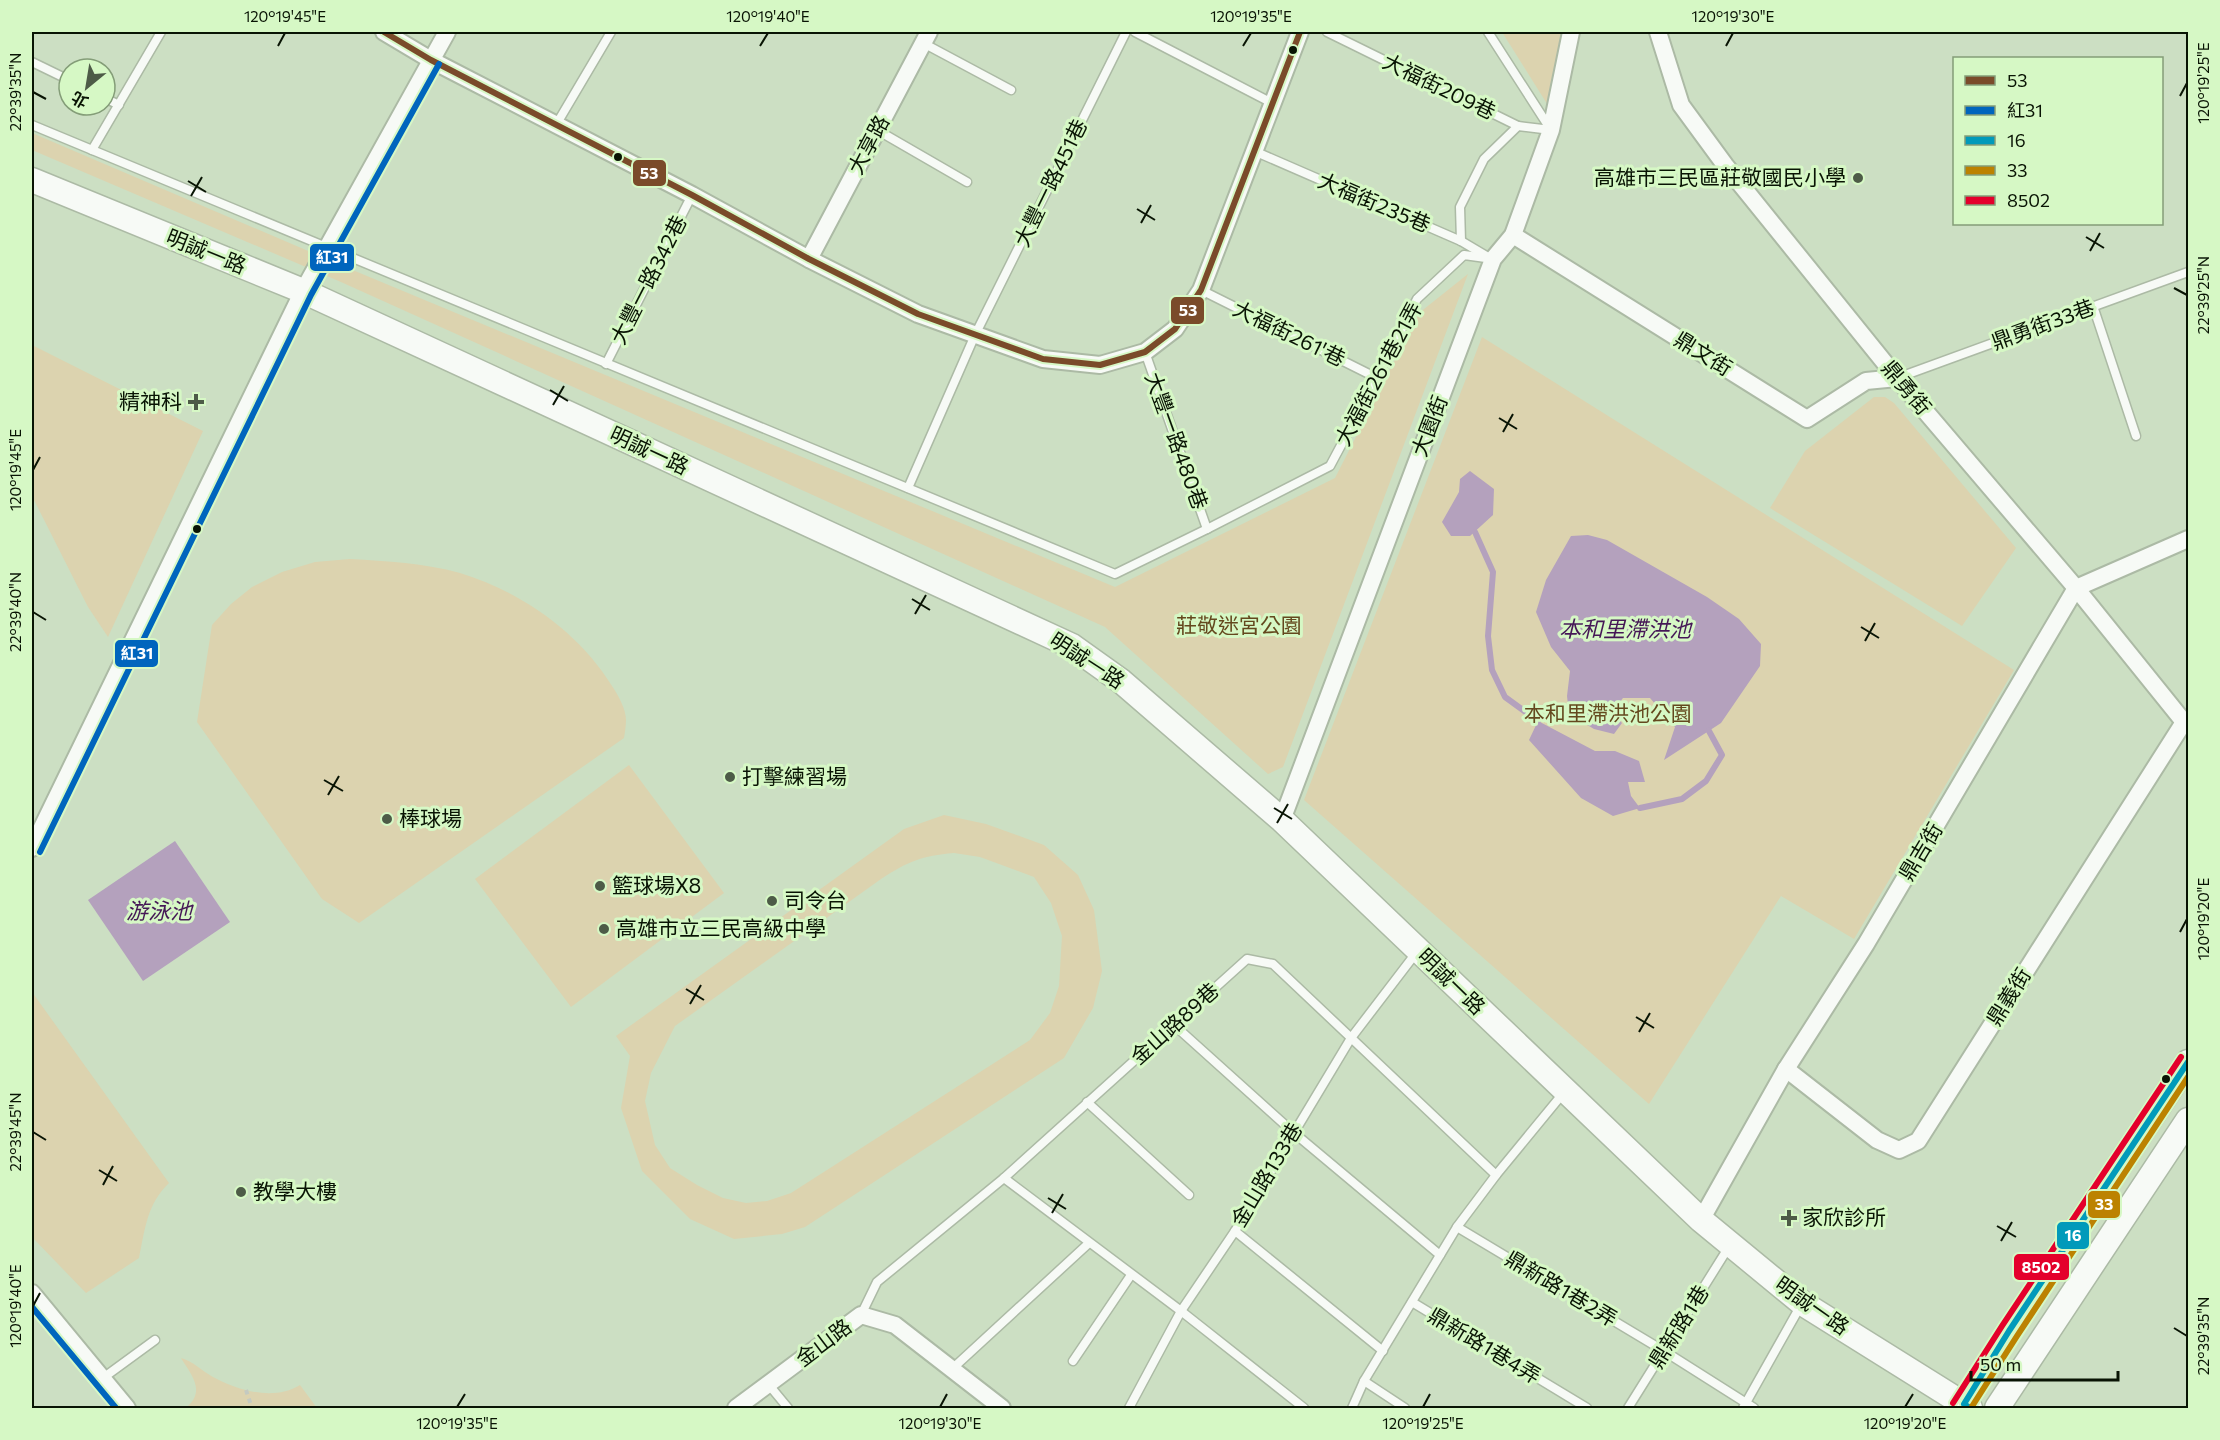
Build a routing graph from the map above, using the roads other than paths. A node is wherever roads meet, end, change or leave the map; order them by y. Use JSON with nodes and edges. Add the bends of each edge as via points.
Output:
{"nodes":[{"id":1,"x":161,"y":32,"type":"edge"},
{"id":2,"x":384,"y":32,"type":"edge"},
{"id":3,"x":447,"y":32,"type":"edge"},
{"id":4,"x":611,"y":32,"type":"edge"},
{"id":5,"x":1126,"y":32,"type":"edge"},
{"id":6,"x":1135,"y":32,"type":"edge"},
{"id":7,"x":1300,"y":32,"type":"edge"},
{"id":8,"x":1327,"y":32,"type":"edge"},
{"id":9,"x":1488,"y":32,"type":"edge"},
{"id":10,"x":1571,"y":32,"type":"edge"},
{"id":11,"x":1658,"y":32,"type":"edge"},
{"id":12,"x":926,"y":37,"type":"edge"},
{"id":13,"x":431,"y":60,"type":"junction"},
{"id":14,"x":32,"y":62,"type":"edge"},
{"id":15,"x":57,"y":74,"type":"edge"},
{"id":16,"x":1011,"y":90,"type":"dead end"},
{"id":17,"x":1272,"y":103,"type":"junction"},
{"id":18,"x":119,"y":105,"type":"joint"},
{"id":19,"x":556,"y":124,"type":"junction"},
{"id":20,"x":32,"y":125,"type":"edge"},
{"id":21,"x":1518,"y":126,"type":"junction"},
{"id":22,"x":877,"y":130,"type":"junction"},
{"id":23,"x":1551,"y":130,"type":"junction"},
{"id":24,"x":92,"y":150,"type":"junction"},
{"id":25,"x":1254,"y":151,"type":"junction"},
{"id":26,"x":32,"y":180,"type":"edge"},
{"id":27,"x":967,"y":182,"type":"dead end"},
{"id":28,"x":692,"y":195,"type":"junction"},
{"id":29,"x":1513,"y":235,"type":"junction"},
{"id":30,"x":1461,"y":241,"type":"junction"},
{"id":31,"x":327,"y":247,"type":"junction"},
{"id":32,"x":809,"y":259,"type":"junction"},
{"id":33,"x":1493,"y":260,"type":"junction"},
{"id":34,"x":2188,"y":272,"type":"edge"},
{"id":35,"x":1201,"y":290,"type":"junction"},
{"id":36,"x":303,"y":291,"type":"junction"},
{"id":37,"x":2093,"y":306,"type":"junction"},
{"id":38,"x":975,"y":335,"type":"junction"},
{"id":39,"x":1144,"y":352,"type":"junction"},
{"id":40,"x":606,"y":364,"type":"junction"},
{"id":41,"x":1377,"y":378,"type":"junction"},
{"id":42,"x":1897,"y":378,"type":"junction"},
{"id":43,"x":2136,"y":436,"type":"dead end"},
{"id":44,"x":908,"y":488,"type":"junction"},
{"id":45,"x":1207,"y":529,"type":"junction"},
{"id":46,"x":2188,"y":539,"type":"edge"},
{"id":47,"x":2076,"y":588,"type":"junction"},
{"id":48,"x":2187,"y":722,"type":"edge"},
{"id":49,"x":1282,"y":820,"type":"junction"},
{"id":50,"x":32,"y":848,"type":"edge"},
{"id":51,"x":1418,"y":951,"type":"junction"},
{"id":52,"x":1174,"y":1025,"type":"junction"},
{"id":53,"x":1350,"y":1038,"type":"junction"},
{"id":54,"x":2188,"y":1062,"type":"edge"},
{"id":55,"x":1786,"y":1069,"type":"junction"},
{"id":56,"x":1565,"y":1090,"type":"junction"},
{"id":57,"x":1088,"y":1102,"type":"junction"},
{"id":58,"x":2154,"y":1113,"type":"junction"},
{"id":59,"x":2185,"y":1124,"type":"edge"},
{"id":60,"x":1293,"y":1132,"type":"junction"},
{"id":61,"x":1496,"y":1174,"type":"junction"},
{"id":62,"x":1004,"y":1178,"type":"junction"},
{"id":63,"x":1189,"y":1195,"type":"dead end"},
{"id":64,"x":1701,"y":1220,"type":"junction"},
{"id":65,"x":1457,"y":1227,"type":"junction"},
{"id":66,"x":1234,"y":1231,"type":"junction"},
{"id":67,"x":1089,"y":1243,"type":"junction"},
{"id":68,"x":1731,"y":1245,"type":"junction"},
{"id":69,"x":1440,"y":1255,"type":"junction"},
{"id":70,"x":1131,"y":1275,"type":"junction"},
{"id":71,"x":1412,"y":1302,"type":"junction"},
{"id":72,"x":35,"y":1303,"type":"edge"},
{"id":73,"x":1802,"y":1304,"type":"junction"},
{"id":74,"x":1181,"y":1311,"type":"junction"},
{"id":75,"x":861,"y":1315,"type":"junction"},
{"id":76,"x":155,"y":1340,"type":"dead end"},
{"id":77,"x":1383,"y":1351,"type":"junction"},
{"id":78,"x":1664,"y":1351,"type":"junction"},
{"id":79,"x":1073,"y":1361,"type":"dead end"},
{"id":80,"x":952,"y":1369,"type":"junction"},
{"id":81,"x":103,"y":1378,"type":"junction"},
{"id":82,"x":1364,"y":1381,"type":"junction"},
{"id":83,"x":769,"y":1384,"type":"junction"},
{"id":84,"x":1744,"y":1406,"type":"edge"},
{"id":85,"x":1965,"y":1407,"type":"edge"},
{"id":86,"x":127,"y":1408,"type":"edge"},
{"id":87,"x":736,"y":1408,"type":"edge"},
{"id":88,"x":788,"y":1408,"type":"edge"},
{"id":89,"x":1002,"y":1408,"type":"edge"},
{"id":90,"x":1129,"y":1408,"type":"edge"},
{"id":91,"x":1304,"y":1408,"type":"edge"},
{"id":92,"x":1352,"y":1408,"type":"edge"},
{"id":93,"x":1405,"y":1408,"type":"edge"},
{"id":94,"x":1587,"y":1408,"type":"edge"},
{"id":95,"x":1628,"y":1408,"type":"edge"},
{"id":96,"x":1754,"y":1408,"type":"edge"},
{"id":97,"x":1997,"y":1408,"type":"edge"}],
"edges":[{"from":1,"to":18,"type":"lane"},
{"from":2,"to":13,"type":"street"},
{"from":3,"to":13,"type":"street"},
{"from":4,"to":19,"type":"lane"},
{"from":5,"to":38,"type":"lane","name":"大豐一路451巷"},
{"from":6,"to":17,"type":"lane"},
{"from":7,"to":17,"type":"street"},
{"from":8,"to":21,"type":"lane","name":"大福街209巷"},
{"from":9,"to":23,"type":"lane"},
{"from":10,"to":23,"type":"street","name":"大園街"},
{"from":11,"to":42,"type":"street","name":"鼎勇街","via":[[1681,105]]},
{"from":12,"to":16,"type":"lane"},
{"from":12,"to":22,"type":"street","name":"大享路"},
{"from":13,"to":19,"type":"street"},
{"from":13,"to":31,"type":"street"},
{"from":14,"to":15,"type":"lane"},
{"from":17,"to":25,"type":"street"},
{"from":18,"to":24,"type":"lane"},
{"from":19,"to":28,"type":"street"},
{"from":20,"to":24,"type":"lane"},
{"from":21,"to":23,"type":"lane","name":"大福街209巷"},
{"from":21,"to":30,"type":"lane","via":[[1484,159],[1460,207]]},
{"from":22,"to":27,"type":"lane"},
{"from":22,"to":32,"type":"street","name":"大享路"},
{"from":23,"to":29,"type":"street","name":"大園街"},
{"from":24,"to":31,"type":"lane"},
{"from":25,"to":30,"type":"lane","name":"大福街235巷"},
{"from":25,"to":35,"type":"street"},
{"from":26,"to":36,"type":"street","name":"明誠一路"},
{"from":28,"to":32,"type":"street"},
{"from":28,"to":40,"type":"lane","name":"大豐一路342巷"},
{"from":29,"to":33,"type":"street","name":"大園街"},
{"from":29,"to":42,"type":"street","name":"鼎文街","via":[[1807,419],[1866,381]]},
{"from":30,"to":33,"type":"lane","name":"大福街235巷"},
{"from":31,"to":36,"type":"street"},
{"from":31,"to":40,"type":"lane"},
{"from":32,"to":38,"type":"street","via":[[918,314]]},
{"from":33,"to":41,"type":"lane","name":"大福街261巷21弄","via":[[1464,255],[1417,299]]},
{"from":33,"to":49,"type":"street","name":"大園街"},
{"from":34,"to":37,"type":"lane","name":"鼎勇街33巷"},
{"from":35,"to":39,"type":"street","via":[[1175,329]]},
{"from":35,"to":41,"type":"lane","name":"大福街261'巷"},
{"from":36,"to":49,"type":"street","name":"明誠一路","via":[[1072,646],[1122,681]]},
{"from":36,"to":50,"type":"street"},
{"from":37,"to":42,"type":"lane","name":"鼎勇街33巷"},
{"from":37,"to":43,"type":"lane"},
{"from":38,"to":39,"type":"street","via":[[1042,359],[1065,362],[1100,365]]},
{"from":38,"to":44,"type":"lane","name":"大豐一路451巷"},
{"from":39,"to":45,"type":"lane","name":"大豐一路480巷"},
{"from":40,"to":44,"type":"lane"},
{"from":41,"to":45,"type":"lane","name":"大福街261巷21弄","via":[[1330,466]]},
{"from":42,"to":47,"type":"street","name":"鼎勇街"},
{"from":44,"to":45,"type":"lane","via":[[1114,574]]},
{"from":46,"to":47,"type":"street"},
{"from":47,"to":48,"type":"street","name":"鼎勇街"},
{"from":47,"to":55,"type":"street","name":"鼎吉街","via":[[1872,934]]},
{"from":48,"to":55,"type":"street","name":"鼎義街","via":[[1918,1141],[1899,1150],[1878,1140]]},
{"from":49,"to":51,"type":"street","name":"明誠一路"},
{"from":51,"to":53,"type":"lane","name":"金山路133巷"},
{"from":51,"to":56,"type":"street","name":"明誠一路"},
{"from":52,"to":53,"type":"lane","name":"金山路89巷","via":[[1247,959],[1273,964]]},
{"from":52,"to":57,"type":"lane","name":"金山路89巷"},
{"from":52,"to":60,"type":"lane"},
{"from":53,"to":60,"type":"lane","name":"金山路133巷"},
{"from":53,"to":61,"type":"lane","name":"金山路89巷"},
{"from":54,"to":58,"type":"street"},
{"from":55,"to":64,"type":"street","name":"鼎吉街"},
{"from":56,"to":61,"type":"lane"},
{"from":56,"to":64,"type":"street","name":"明誠一路"},
{"from":57,"to":62,"type":"lane","name":"金山路89巷"},
{"from":57,"to":63,"type":"lane"},
{"from":58,"to":59,"type":"street"},
{"from":58,"to":85,"type":"street"},
{"from":59,"to":97,"type":"street"},
{"from":60,"to":66,"type":"lane","name":"金山路133巷"},
{"from":60,"to":69,"type":"lane"},
{"from":61,"to":65,"type":"lane"},
{"from":62,"to":67,"type":"lane"},
{"from":62,"to":75,"type":"lane","name":"金山路89巷","via":[[877,1282]]},
{"from":64,"to":68,"type":"street","name":"明誠一路"},
{"from":65,"to":69,"type":"lane"},
{"from":65,"to":78,"type":"lane","name":"鼎新路1巷2弄"},
{"from":66,"to":74,"type":"lane","name":"金山路133巷"},
{"from":66,"to":77,"type":"lane"},
{"from":67,"to":70,"type":"lane"},
{"from":67,"to":80,"type":"lane"},
{"from":68,"to":73,"type":"street","name":"明誠一路"},
{"from":68,"to":78,"type":"lane","name":"鼎新路1巷"},
{"from":69,"to":71,"type":"lane"},
{"from":70,"to":74,"type":"lane"},
{"from":70,"to":79,"type":"lane"},
{"from":71,"to":77,"type":"lane"},
{"from":71,"to":94,"type":"lane","name":"鼎新路1巷4弄"},
{"from":72,"to":81,"type":"street"},
{"from":73,"to":84,"type":"lane"},
{"from":73,"to":85,"type":"street","name":"明誠一路"},
{"from":74,"to":90,"type":"lane","name":"金山路133巷"},
{"from":74,"to":91,"type":"lane"},
{"from":75,"to":80,"type":"street","name":"金山路","via":[[895,1325]]},
{"from":75,"to":83,"type":"street","name":"金山路"},
{"from":76,"to":81,"type":"lane"},
{"from":77,"to":82,"type":"lane"},
{"from":78,"to":84,"type":"lane","name":"鼎新路1巷2弄"},
{"from":78,"to":95,"type":"lane","name":"鼎新路1巷"},
{"from":80,"to":89,"type":"street","name":"金山路"},
{"from":81,"to":86,"type":"street"},
{"from":82,"to":92,"type":"lane"},
{"from":82,"to":93,"type":"lane"},
{"from":83,"to":87,"type":"street","name":"金山路"},
{"from":83,"to":88,"type":"lane"},
{"from":84,"to":96,"type":"lane","name":"鼎新路1巷2弄"}]}
